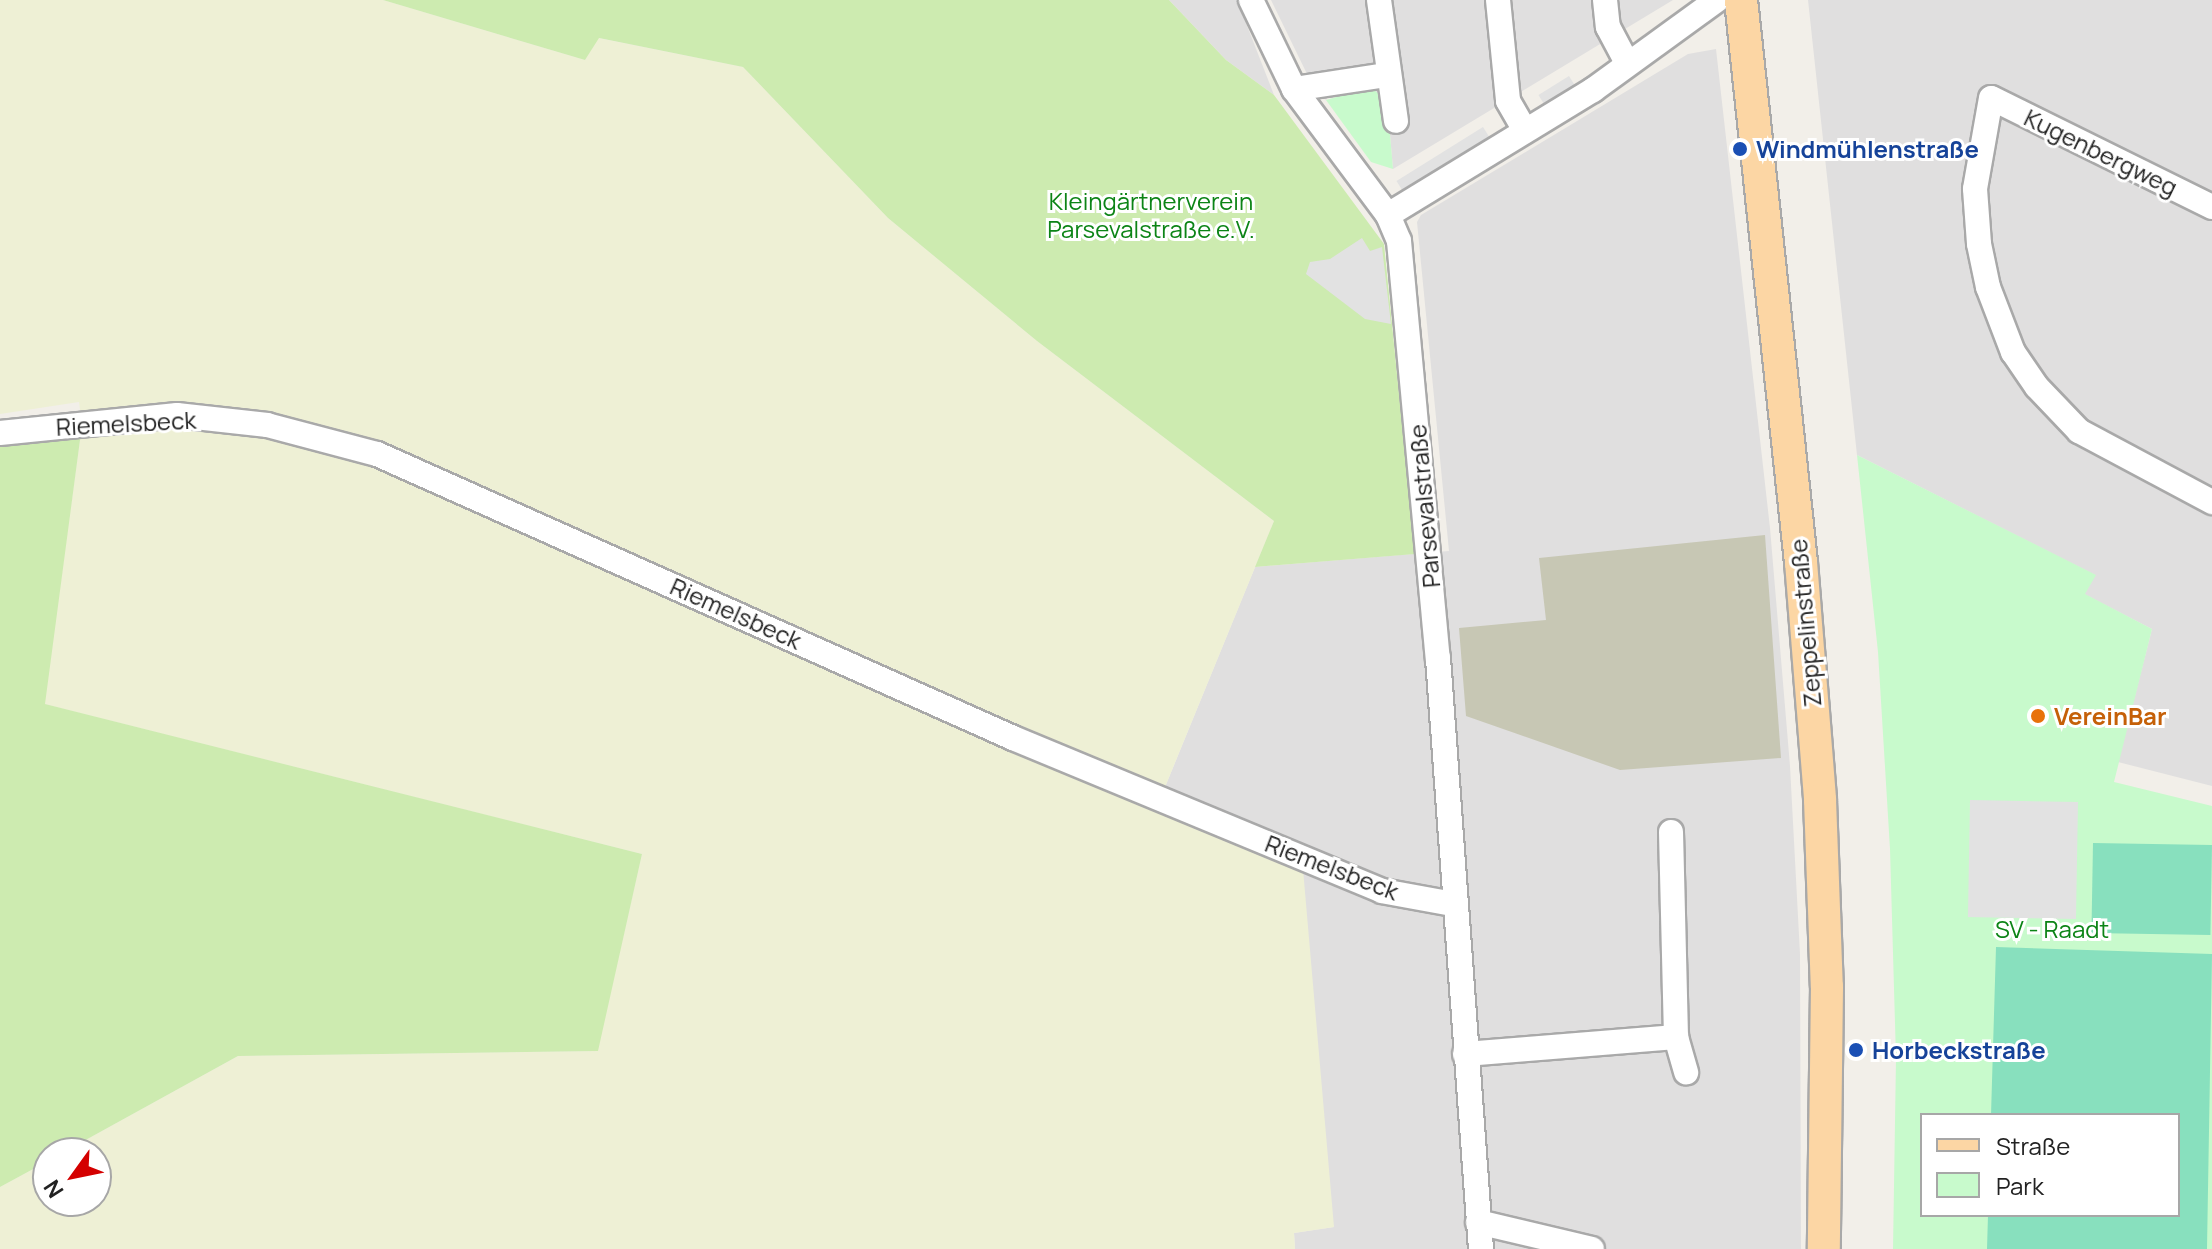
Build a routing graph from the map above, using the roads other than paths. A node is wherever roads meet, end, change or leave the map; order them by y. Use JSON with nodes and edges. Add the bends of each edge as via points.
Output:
{"nodes":[{"id":1,"x":1251,"y":0,"type":"edge"},
{"id":2,"x":1379,"y":0,"type":"edge"},
{"id":3,"x":1498,"y":0,"type":"edge"},
{"id":4,"x":1605,"y":0,"type":"edge"},
{"id":5,"x":1717,"y":0,"type":"edge"},
{"id":6,"x":1741,"y":0,"type":"edge"},
{"id":7,"x":1626,"y":61,"type":"junction"},
{"id":8,"x":1387,"y":75,"type":"junction"},
{"id":9,"x":1294,"y":89,"type":"junction"},
{"id":10,"x":1396,"y":121,"type":"dead end"},
{"id":11,"x":1525,"y":130,"type":"junction"},
{"id":12,"x":2212,"y":207,"type":"edge"},
{"id":13,"x":1388,"y":215,"type":"junction"},
{"id":14,"x":0,"y":433,"type":"edge"},
{"id":15,"x":2212,"y":502,"type":"edge"},
{"id":16,"x":1671,"y":832,"type":"dead end"},
{"id":17,"x":1453,"y":904,"type":"junction"},
{"id":18,"x":1676,"y":1037,"type":"junction"},
{"id":19,"x":1465,"y":1054,"type":"junction"},
{"id":20,"x":1686,"y":1073,"type":"dead end"},
{"id":21,"x":1478,"y":1222,"type":"junction"},
{"id":22,"x":1481,"y":1249,"type":"edge"},
{"id":23,"x":1592,"y":1249,"type":"edge"},
{"id":24,"x":1824,"y":1249,"type":"edge"}],
"edges":[{"from":1,"to":9,"type":"street","name":"Parsevalstraße"},
{"from":2,"to":8,"type":"street"},
{"from":3,"to":11,"type":"street","via":[[1508,101]]},
{"from":4,"to":7,"type":"street","via":[[1608,27]]},
{"from":5,"to":7,"type":"street"},
{"from":6,"to":24,"type":"main road","name":"Zeppelinstraße","via":[[1801,562],[1820,800],[1827,987]]},
{"from":7,"to":11,"type":"street","via":[[1593,90]]},
{"from":8,"to":9,"type":"street"},
{"from":8,"to":10,"type":"street"},
{"from":9,"to":13,"type":"street","name":"Parsevalstraße"},
{"from":11,"to":13,"type":"street"},
{"from":12,"to":15,"type":"street","name":"Kugenbergweg","via":[[1991,98],[1975,189],[1979,244],[1988,287],[2013,352],[2037,387],[2079,431]]},
{"from":13,"to":17,"type":"street","name":"Parsevalstraße","via":[[1399,241],[1438,658]]},
{"from":14,"to":17,"type":"street","name":"Riemelsbeck","via":[[177,415],[267,425],[377,454],[1013,738],[1382,891]]},
{"from":16,"to":18,"type":"street"},
{"from":17,"to":19,"type":"street","name":"Parsevalstraße"},
{"from":18,"to":19,"type":"street"},
{"from":18,"to":20,"type":"street"},
{"from":19,"to":21,"type":"street","name":"Parsevalstraße"},
{"from":21,"to":22,"type":"street","name":"Parsevalstraße"},
{"from":21,"to":23,"type":"street"}]}
